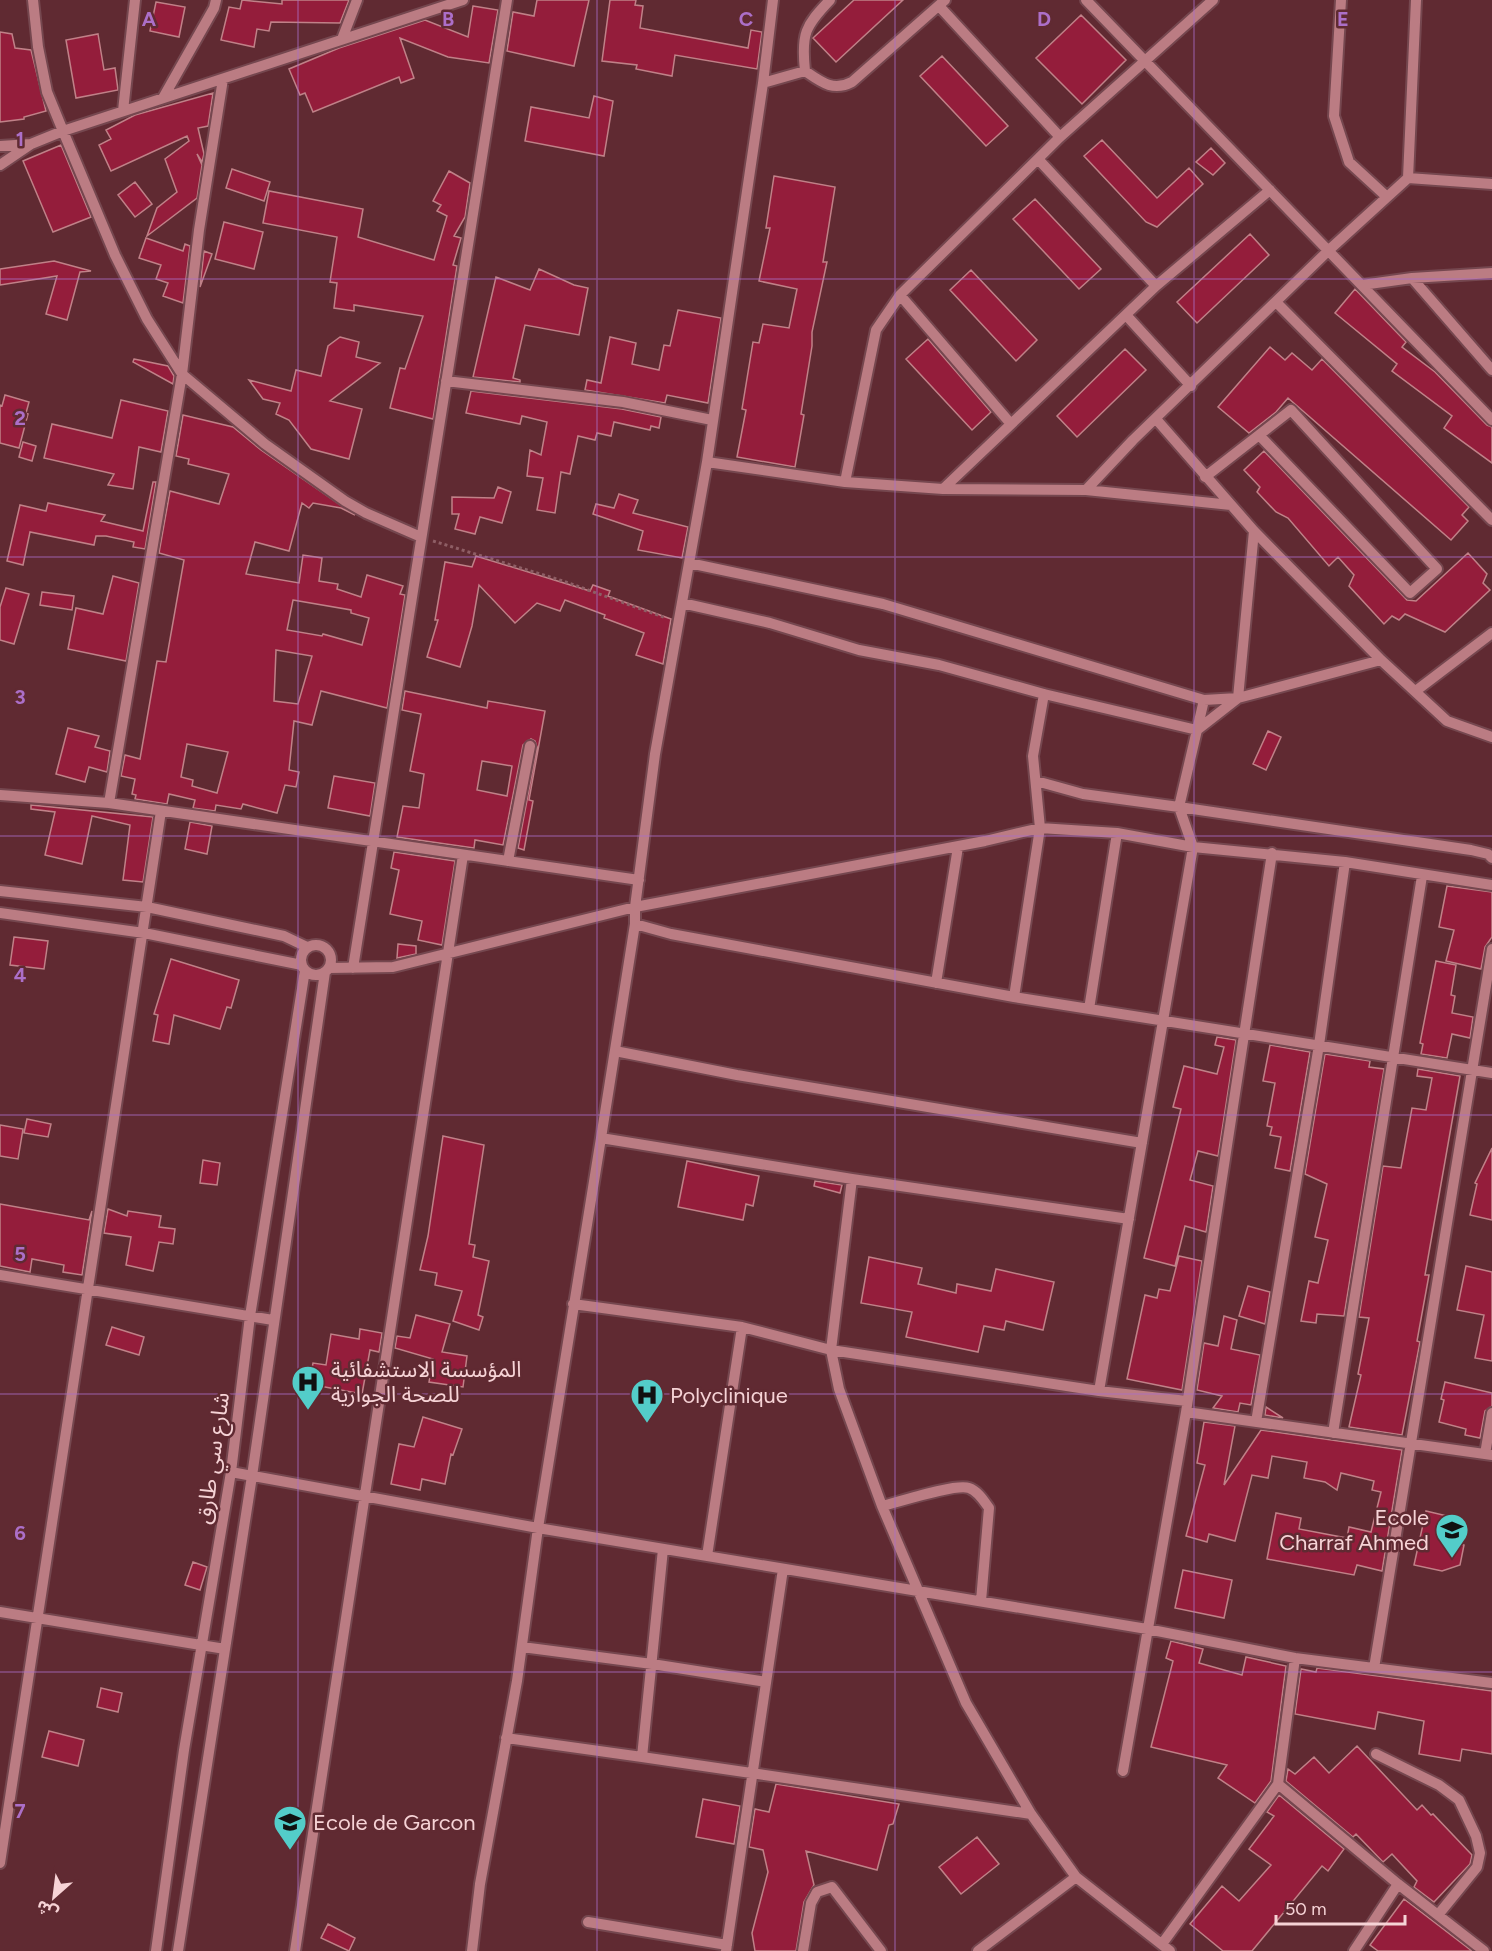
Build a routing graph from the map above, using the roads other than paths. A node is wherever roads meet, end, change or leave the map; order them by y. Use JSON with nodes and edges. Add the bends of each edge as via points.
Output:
{"nodes":[{"id":1,"x":33,"y":0,"type":"edge"},
{"id":2,"x":135,"y":0,"type":"edge"},
{"id":3,"x":216,"y":0,"type":"edge"},
{"id":4,"x":357,"y":0,"type":"edge"},
{"id":5,"x":463,"y":0,"type":"edge"},
{"id":6,"x":507,"y":0,"type":"edge"},
{"id":7,"x":773,"y":0,"type":"edge"},
{"id":8,"x":830,"y":0,"type":"edge"},
{"id":9,"x":1086,"y":0,"type":"edge"},
{"id":10,"x":1213,"y":0,"type":"edge"},
{"id":11,"x":1341,"y":0,"type":"edge"},
{"id":12,"x":1416,"y":0,"type":"edge"},
{"id":13,"x":942,"y":3,"type":"edge"},
{"id":14,"x":342,"y":39,"type":"junction"},
{"id":15,"x":1144,"y":59,"type":"junction"},
{"id":16,"x":806,"y":71,"type":"junction"},
{"id":17,"x":223,"y":79,"type":"junction"},
{"id":18,"x":763,"y":83,"type":"junction"},
{"id":19,"x":163,"y":98,"type":"junction"},
{"id":20,"x":123,"y":111,"type":"junction"},
{"id":21,"x":63,"y":131,"type":"junction"},
{"id":22,"x":1060,"y":137,"type":"junction"},
{"id":23,"x":31,"y":144,"type":"junction"},
{"id":24,"x":0,"y":146,"type":"edge"},
{"id":25,"x":1038,"y":159,"type":"junction"},
{"id":26,"x":0,"y":165,"type":"edge"},
{"id":27,"x":1408,"y":178,"type":"junction"},
{"id":28,"x":1492,"y":184,"type":"edge"},
{"id":29,"x":1270,"y":190,"type":"junction"},
{"id":30,"x":1387,"y":197,"type":"junction"},
{"id":31,"x":1329,"y":250,"type":"junction"},
{"id":32,"x":1492,"y":273,"type":"edge"},
{"id":33,"x":1412,"y":278,"type":"junction"},
{"id":34,"x":1362,"y":285,"type":"junction"},
{"id":35,"x":1156,"y":286,"type":"junction"},
{"id":36,"x":900,"y":295,"type":"junction"},
{"id":37,"x":1277,"y":303,"type":"junction"},
{"id":38,"x":1126,"y":315,"type":"junction"},
{"id":39,"x":1492,"y":369,"type":"edge"},
{"id":40,"x":182,"y":374,"type":"junction"},
{"id":41,"x":446,"y":381,"type":"junction"},
{"id":42,"x":1191,"y":386,"type":"junction"},
{"id":43,"x":1156,"y":419,"type":"junction"},
{"id":44,"x":712,"y":420,"type":"junction"},
{"id":45,"x":1492,"y":420,"type":"edge"},
{"id":46,"x":1011,"y":424,"type":"junction"},
{"id":47,"x":1259,"y":435,"type":"junction"},
{"id":48,"x":707,"y":462,"type":"junction"},
{"id":49,"x":1205,"y":477,"type":"junction"},
{"id":50,"x":845,"y":482,"type":"junction"},
{"id":51,"x":943,"y":489,"type":"junction"},
{"id":52,"x":1086,"y":490,"type":"junction"},
{"id":53,"x":1231,"y":505,"type":"junction"},
{"id":54,"x":1492,"y":520,"type":"edge"},
{"id":55,"x":1254,"y":531,"type":"junction"},
{"id":56,"x":421,"y":537,"type":"junction"},
{"id":57,"x":689,"y":563,"type":"junction"},
{"id":58,"x":682,"y":603,"type":"junction"},
{"id":59,"x":1492,"y":633,"type":"edge"},
{"id":60,"x":1381,"y":660,"type":"junction"},
{"id":61,"x":1417,"y":690,"type":"junction"},
{"id":62,"x":1044,"y":694,"type":"junction"},
{"id":63,"x":1238,"y":698,"type":"junction"},
{"id":64,"x":1204,"y":700,"type":"junction"},
{"id":65,"x":1197,"y":730,"type":"junction"},
{"id":66,"x":1492,"y":737,"type":"edge"},
{"id":67,"x":530,"y":746,"type":"dead end"},
{"id":68,"x":1036,"y":781,"type":"junction"},
{"id":69,"x":0,"y":795,"type":"edge"},
{"id":70,"x":109,"y":803,"type":"junction"},
{"id":71,"x":1179,"y":807,"type":"junction"},
{"id":72,"x":161,"y":811,"type":"junction"},
{"id":73,"x":1040,"y":828,"type":"junction"},
{"id":74,"x":1117,"y":833,"type":"junction"},
{"id":75,"x":371,"y":841,"type":"junction"},
{"id":76,"x":1193,"y":846,"type":"junction"},
{"id":77,"x":958,"y":847,"type":"junction"},
{"id":78,"x":1272,"y":853,"type":"junction"},
{"id":79,"x":463,"y":855,"type":"junction"},
{"id":80,"x":1492,"y":858,"type":"edge"},
{"id":81,"x":508,"y":861,"type":"junction"},
{"id":82,"x":1345,"y":862,"type":"junction"},
{"id":83,"x":1422,"y":876,"type":"junction"},
{"id":84,"x":639,"y":880,"type":"junction"},
{"id":85,"x":1492,"y":885,"type":"edge"},
{"id":86,"x":0,"y":891,"type":"edge"},
{"id":87,"x":147,"y":907,"type":"junction"},
{"id":88,"x":635,"y":907,"type":"junction"},
{"id":89,"x":0,"y":913,"type":"edge"},
{"id":90,"x":635,"y":924,"type":"junction"},
{"id":91,"x":144,"y":933,"type":"junction"},
{"id":92,"x":307,"y":947,"type":"junction"},
{"id":93,"x":1492,"y":949,"type":"edge"},
{"id":94,"x":450,"y":954,"type":"junction"},
{"id":95,"x":303,"y":967,"type":"junction"},
{"id":96,"x":352,"y":968,"type":"junction"},
{"id":97,"x":327,"y":970,"type":"junction"},
{"id":98,"x":936,"y":983,"type":"junction"},
{"id":99,"x":1014,"y":997,"type":"junction"},
{"id":100,"x":1089,"y":1009,"type":"junction"},
{"id":101,"x":1163,"y":1022,"type":"junction"},
{"id":102,"x":1244,"y":1033,"type":"junction"},
{"id":103,"x":1319,"y":1045,"type":"junction"},
{"id":104,"x":615,"y":1052,"type":"junction"},
{"id":105,"x":1393,"y":1057,"type":"junction"},
{"id":106,"x":1471,"y":1069,"type":"junction"},
{"id":107,"x":1492,"y":1073,"type":"edge"},
{"id":108,"x":601,"y":1138,"type":"junction"},
{"id":109,"x":1142,"y":1143,"type":"junction"},
{"id":110,"x":852,"y":1179,"type":"junction"},
{"id":111,"x":1129,"y":1219,"type":"junction"},
{"id":112,"x":0,"y":1275,"type":"edge"},
{"id":113,"x":87,"y":1290,"type":"junction"},
{"id":114,"x":573,"y":1305,"type":"junction"},
{"id":115,"x":250,"y":1316,"type":"junction"},
{"id":116,"x":273,"y":1320,"type":"junction"},
{"id":117,"x":742,"y":1327,"type":"junction"},
{"id":118,"x":831,"y":1350,"type":"junction"},
{"id":119,"x":1099,"y":1391,"type":"junction"},
{"id":120,"x":1186,"y":1406,"type":"junction"},
{"id":121,"x":1492,"y":1413,"type":"edge"},
{"id":122,"x":1256,"y":1422,"type":"junction"},
{"id":123,"x":1333,"y":1433,"type":"junction"},
{"id":124,"x":1412,"y":1445,"type":"junction"},
{"id":125,"x":1489,"y":1454,"type":"edge"},
{"id":126,"x":231,"y":1472,"type":"junction"},
{"id":127,"x":252,"y":1476,"type":"junction"},
{"id":128,"x":364,"y":1496,"type":"junction"},
{"id":129,"x":882,"y":1506,"type":"junction"},
{"id":130,"x":538,"y":1528,"type":"junction"},
{"id":131,"x":663,"y":1549,"type":"junction"},
{"id":132,"x":707,"y":1556,"type":"junction"},
{"id":133,"x":783,"y":1569,"type":"junction"},
{"id":134,"x":918,"y":1590,"type":"junction"},
{"id":135,"x":981,"y":1601,"type":"junction"},
{"id":136,"x":0,"y":1612,"type":"edge"},
{"id":137,"x":38,"y":1619,"type":"junction"},
{"id":138,"x":1147,"y":1629,"type":"junction"},
{"id":139,"x":202,"y":1644,"type":"junction"},
{"id":140,"x":522,"y":1647,"type":"junction"},
{"id":141,"x":225,"y":1649,"type":"junction"},
{"id":142,"x":1295,"y":1658,"type":"junction"},
{"id":143,"x":652,"y":1664,"type":"junction"},
{"id":144,"x":1374,"y":1668,"type":"junction"},
{"id":145,"x":766,"y":1682,"type":"junction"},
{"id":146,"x":1492,"y":1683,"type":"edge"},
{"id":147,"x":506,"y":1738,"type":"junction"},
{"id":148,"x":1376,"y":1754,"type":"dead end"},
{"id":149,"x":642,"y":1757,"type":"junction"},
{"id":150,"x":1123,"y":1771,"type":"dead end"},
{"id":151,"x":752,"y":1772,"type":"junction"},
{"id":152,"x":1278,"y":1784,"type":"junction"},
{"id":153,"x":1030,"y":1814,"type":"junction"},
{"id":154,"x":0,"y":1863,"type":"edge"},
{"id":155,"x":1076,"y":1877,"type":"junction"},
{"id":156,"x":1398,"y":1884,"type":"junction"},
{"id":157,"x":1438,"y":1915,"type":"junction"},
{"id":158,"x":588,"y":1922,"type":"dead end"},
{"id":159,"x":726,"y":1948,"type":"edge"},
{"id":160,"x":1166,"y":1948,"type":"edge"},
{"id":161,"x":156,"y":1951,"type":"edge"},
{"id":162,"x":178,"y":1951,"type":"edge"},
{"id":163,"x":295,"y":1951,"type":"edge"},
{"id":164,"x":472,"y":1951,"type":"edge"},
{"id":165,"x":804,"y":1951,"type":"edge"},
{"id":166,"x":881,"y":1951,"type":"edge"},
{"id":167,"x":978,"y":1951,"type":"edge"},
{"id":168,"x":1354,"y":1951,"type":"edge"},
{"id":169,"x":1484,"y":1951,"type":"edge"}],
"edges":[{"from":1,"to":21,"type":"street","via":[[47,92]]},
{"from":2,"to":20,"type":"street"},
{"from":3,"to":19,"type":"street"},
{"from":4,"to":14,"type":"street"},
{"from":5,"to":14,"type":"street"},
{"from":6,"to":41,"type":"street"},
{"from":7,"to":18,"type":"street"},
{"from":8,"to":16,"type":"street","via":[[805,31]]},
{"from":9,"to":15,"type":"street"},
{"from":10,"to":15,"type":"street"},
{"from":11,"to":30,"type":"street","via":[[1334,116],[1349,162]]},
{"from":12,"to":27,"type":"street"},
{"from":13,"to":16,"type":"street","via":[[842,87],[822,83]]},
{"from":13,"to":22,"type":"street"},
{"from":14,"to":17,"type":"street"},
{"from":15,"to":22,"type":"street"},
{"from":15,"to":29,"type":"street"},
{"from":16,"to":18,"type":"street"},
{"from":17,"to":19,"type":"street"},
{"from":17,"to":40,"type":"street"},
{"from":18,"to":44,"type":"street"},
{"from":19,"to":20,"type":"street"},
{"from":20,"to":21,"type":"street"},
{"from":21,"to":23,"type":"street"},
{"from":21,"to":40,"type":"street","via":[[114,255],[147,319]]},
{"from":22,"to":25,"type":"street"},
{"from":23,"to":24,"type":"street"},
{"from":23,"to":26,"type":"street"},
{"from":25,"to":35,"type":"street"},
{"from":25,"to":36,"type":"street"},
{"from":27,"to":28,"type":"street"},
{"from":27,"to":30,"type":"street"},
{"from":29,"to":31,"type":"street"},
{"from":29,"to":35,"type":"street"},
{"from":30,"to":31,"type":"street"},
{"from":31,"to":34,"type":"street"},
{"from":31,"to":37,"type":"street"},
{"from":32,"to":33,"type":"street"},
{"from":33,"to":34,"type":"street"},
{"from":33,"to":39,"type":"street"},
{"from":34,"to":45,"type":"street"},
{"from":35,"to":38,"type":"street"},
{"from":36,"to":46,"type":"street"},
{"from":36,"to":50,"type":"street","via":[[876,330]]},
{"from":37,"to":42,"type":"street"},
{"from":37,"to":54,"type":"street"},
{"from":38,"to":42,"type":"street"},
{"from":38,"to":46,"type":"street"},
{"from":40,"to":56,"type":"street","via":[[265,444],[345,501]]},
{"from":40,"to":70,"type":"street"},
{"from":41,"to":44,"type":"street","via":[[623,402]]},
{"from":41,"to":56,"type":"street"},
{"from":42,"to":43,"type":"street"},
{"from":43,"to":49,"type":"street"},
{"from":43,"to":52,"type":"street"},
{"from":44,"to":48,"type":"street"},
{"from":46,"to":51,"type":"street"},
{"from":47,"to":47,"type":"street","via":[[1410,593],[1437,569],[1291,410]]},
{"from":47,"to":49,"type":"street"},
{"from":48,"to":50,"type":"street"},
{"from":48,"to":57,"type":"street"},
{"from":49,"to":53,"type":"street"},
{"from":50,"to":51,"type":"street"},
{"from":51,"to":52,"type":"street"},
{"from":52,"to":53,"type":"street"},
{"from":53,"to":55,"type":"street"},
{"from":55,"to":60,"type":"street"},
{"from":55,"to":63,"type":"street"},
{"from":56,"to":75,"type":"street"},
{"from":57,"to":58,"type":"street"},
{"from":57,"to":64,"type":"street","via":[[883,604]]},
{"from":58,"to":62,"type":"street"},
{"from":58,"to":84,"type":"street","via":[[655,754]]},
{"from":59,"to":61,"type":"street"},
{"from":60,"to":61,"type":"street"},
{"from":60,"to":63,"type":"street"},
{"from":61,"to":66,"type":"street","via":[[1447,721]]},
{"from":62,"to":65,"type":"street"},
{"from":62,"to":68,"type":"street","via":[[1033,756]]},
{"from":63,"to":64,"type":"street"},
{"from":63,"to":65,"type":"street"},
{"from":64,"to":65,"type":"street"},
{"from":65,"to":71,"type":"street"},
{"from":67,"to":81,"type":"street"},
{"from":68,"to":71,"type":"street","via":[[1083,794]]},
{"from":68,"to":73,"type":"street"},
{"from":69,"to":70,"type":"street"},
{"from":70,"to":72,"type":"street"},
{"from":71,"to":76,"type":"street"},
{"from":71,"to":80,"type":"street","via":[[1471,850]]},
{"from":72,"to":75,"type":"street"},
{"from":72,"to":87,"type":"street"},
{"from":73,"to":74,"type":"street"},
{"from":73,"to":77,"type":"street"},
{"from":73,"to":99,"type":"street"},
{"from":74,"to":76,"type":"street"},
{"from":74,"to":100,"type":"street"},
{"from":75,"to":79,"type":"street"},
{"from":75,"to":96,"type":"street"},
{"from":76,"to":78,"type":"street"},
{"from":76,"to":101,"type":"street"},
{"from":77,"to":88,"type":"street"},
{"from":77,"to":98,"type":"street"},
{"from":78,"to":82,"type":"street"},
{"from":78,"to":102,"type":"street"},
{"from":79,"to":81,"type":"street"},
{"from":79,"to":94,"type":"street"},
{"from":81,"to":84,"type":"street"},
{"from":82,"to":83,"type":"street"},
{"from":82,"to":103,"type":"street"},
{"from":83,"to":85,"type":"street"},
{"from":83,"to":105,"type":"street"},
{"from":84,"to":88,"type":"street"},
{"from":86,"to":87,"type":"street"},
{"from":87,"to":91,"type":"street"},
{"from":87,"to":92,"type":"street","via":[[284,936]]},
{"from":88,"to":90,"type":"street"},
{"from":88,"to":94,"type":"street"},
{"from":89,"to":91,"type":"street"},
{"from":90,"to":98,"type":"street"},
{"from":90,"to":104,"type":"street"},
{"from":91,"to":95,"type":"street"},
{"from":91,"to":113,"type":"street"},
{"from":92,"to":95,"type":"street","via":[[302,956]]},
{"from":92,"to":97,"type":"street","via":[[325,947],[331,957]]},
{"from":93,"to":106,"type":"street"},
{"from":94,"to":96,"type":"street","via":[[393,967]]},
{"from":94,"to":128,"type":"street"},
{"from":95,"to":97,"type":"street","via":[[312,974]]},
{"from":95,"to":115,"type":"street","name":"شارع سي طارق"},
{"from":96,"to":97,"type":"street"},
{"from":97,"to":116,"type":"street","name":"شارع سي طارق"},
{"from":98,"to":99,"type":"street"},
{"from":99,"to":100,"type":"street"},
{"from":100,"to":101,"type":"street"},
{"from":101,"to":102,"type":"street"},
{"from":101,"to":109,"type":"street"},
{"from":102,"to":103,"type":"street"},
{"from":102,"to":120,"type":"street"},
{"from":103,"to":105,"type":"street"},
{"from":103,"to":122,"type":"street"},
{"from":104,"to":108,"type":"street"},
{"from":104,"to":109,"type":"street"},
{"from":105,"to":106,"type":"street"},
{"from":105,"to":123,"type":"street"},
{"from":106,"to":107,"type":"street"},
{"from":106,"to":124,"type":"street"},
{"from":108,"to":110,"type":"street"},
{"from":108,"to":114,"type":"street"},
{"from":109,"to":111,"type":"street"},
{"from":110,"to":111,"type":"street"},
{"from":110,"to":118,"type":"street"},
{"from":111,"to":119,"type":"street"},
{"from":112,"to":113,"type":"street"},
{"from":113,"to":115,"type":"street"},
{"from":113,"to":137,"type":"street"},
{"from":114,"to":117,"type":"street"},
{"from":114,"to":130,"type":"street"},
{"from":115,"to":116,"type":"street"},
{"from":115,"to":126,"type":"street","name":"شارع سي طارق"},
{"from":116,"to":127,"type":"street","name":"شارع سي طارق"},
{"from":117,"to":118,"type":"street"},
{"from":117,"to":132,"type":"street"},
{"from":118,"to":119,"type":"street"},
{"from":118,"to":129,"type":"street","via":[[839,1389]]},
{"from":119,"to":120,"type":"street"},
{"from":120,"to":122,"type":"street"},
{"from":120,"to":138,"type":"street"},
{"from":121,"to":125,"type":"street"},
{"from":122,"to":123,"type":"street"},
{"from":123,"to":124,"type":"street"},
{"from":124,"to":125,"type":"street"},
{"from":124,"to":144,"type":"street"},
{"from":126,"to":127,"type":"street"},
{"from":126,"to":139,"type":"street","name":"شارع سي طارق"},
{"from":127,"to":128,"type":"street"},
{"from":127,"to":141,"type":"street","name":"شارع سي طارق"},
{"from":128,"to":130,"type":"street"},
{"from":128,"to":163,"type":"street"},
{"from":129,"to":134,"type":"street"},
{"from":129,"to":135,"type":"street","via":[[953,1488],[969,1488],[979,1495],[989,1508]]},
{"from":130,"to":131,"type":"street"},
{"from":130,"to":140,"type":"street"},
{"from":131,"to":132,"type":"street"},
{"from":131,"to":143,"type":"street"},
{"from":132,"to":133,"type":"street"},
{"from":133,"to":134,"type":"street"},
{"from":133,"to":145,"type":"street"},
{"from":134,"to":135,"type":"street"},
{"from":134,"to":153,"type":"street","via":[[966,1703]]},
{"from":135,"to":138,"type":"street"},
{"from":136,"to":137,"type":"street"},
{"from":137,"to":139,"type":"street"},
{"from":137,"to":154,"type":"street"},
{"from":138,"to":142,"type":"street"},
{"from":138,"to":150,"type":"street"},
{"from":139,"to":141,"type":"street"},
{"from":139,"to":161,"type":"street","name":"شارع سي طارق"},
{"from":140,"to":143,"type":"street"},
{"from":140,"to":147,"type":"street"},
{"from":141,"to":162,"type":"street","name":"شارع سي طارق"},
{"from":142,"to":144,"type":"street"},
{"from":142,"to":152,"type":"street"},
{"from":143,"to":145,"type":"street"},
{"from":143,"to":149,"type":"street"},
{"from":144,"to":146,"type":"street"},
{"from":145,"to":151,"type":"street"},
{"from":147,"to":149,"type":"street"},
{"from":147,"to":164,"type":"street"},
{"from":148,"to":157,"type":"street","via":[[1439,1785],[1459,1800],[1476,1836],[1480,1853],[1477,1867]]},
{"from":149,"to":151,"type":"street"},
{"from":151,"to":153,"type":"street"},
{"from":151,"to":159,"type":"street"},
{"from":152,"to":156,"type":"street"},
{"from":152,"to":160,"type":"street"},
{"from":153,"to":155,"type":"street"},
{"from":155,"to":160,"type":"street"},
{"from":155,"to":167,"type":"street"},
{"from":156,"to":157,"type":"street"},
{"from":156,"to":168,"type":"street"},
{"from":157,"to":169,"type":"street"},
{"from":158,"to":159,"type":"street"},
{"from":165,"to":166,"type":"street","via":[[812,1903],[817,1892],[832,1887]]}]}
